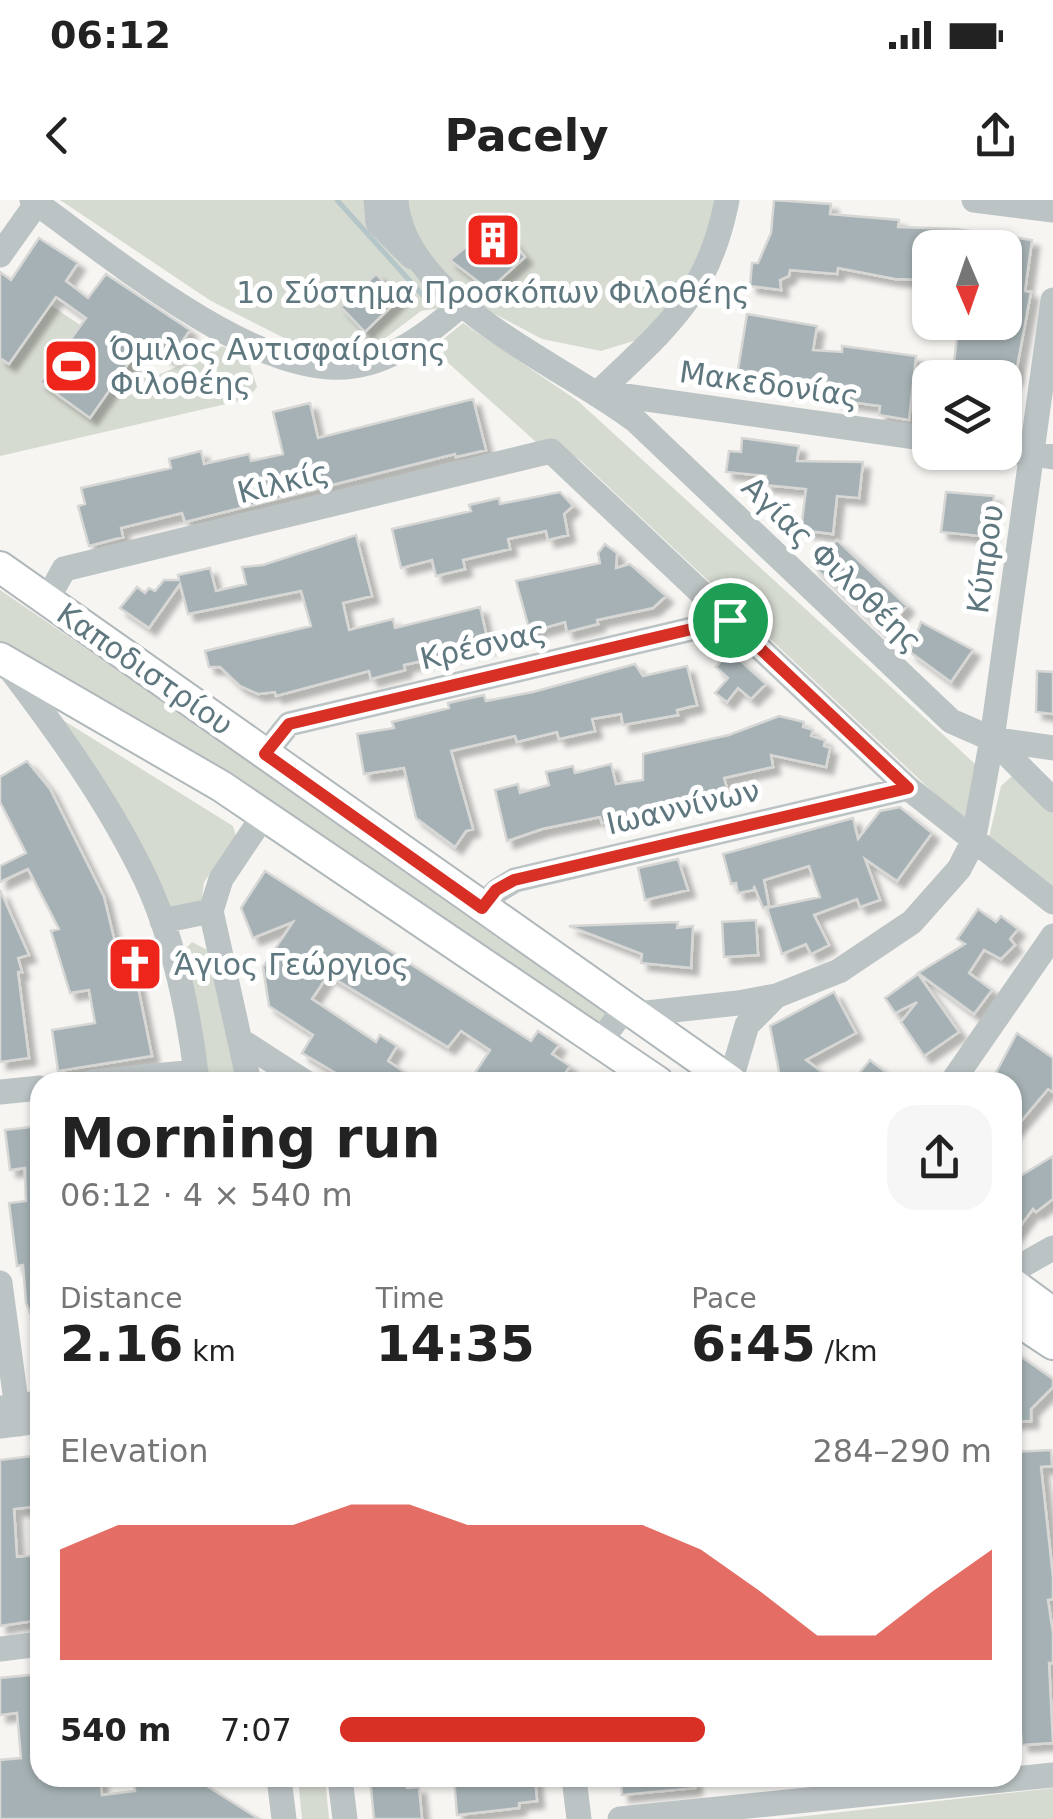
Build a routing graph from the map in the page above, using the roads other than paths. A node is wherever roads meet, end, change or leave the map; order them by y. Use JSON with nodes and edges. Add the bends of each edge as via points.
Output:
{"nodes":[{"id":1,"x":727,"y":200,"type":"edge"},
{"id":2,"x":974,"y":200,"type":"edge"},
{"id":3,"x":34,"y":202,"type":"edge"},
{"id":4,"x":379,"y":204,"type":"edge"},
{"id":5,"x":1053,"y":210,"type":"edge"},
{"id":6,"x":0,"y":254,"type":"edge"},
{"id":7,"x":1053,"y":300,"type":"edge"},
{"id":8,"x":460,"y":306,"type":"junction"},
{"id":9,"x":598,"y":392,"type":"junction"},
{"id":10,"x":640,"y":410,"type":"junction"},
{"id":11,"x":912,"y":438,"type":"edge"},
{"id":12,"x":1043,"y":456,"type":"edge"},
{"id":13,"x":0,"y":567,"type":"edge"},
{"id":14,"x":47,"y":600,"type":"junction"},
{"id":15,"x":730,"y":620,"type":"junction"},
{"id":16,"x":3,"y":660,"type":"edge"},
{"id":17,"x":932,"y":705,"type":"junction"},
{"id":18,"x":997,"y":708,"type":"junction"},
{"id":19,"x":992,"y":739,"type":"junction"},
{"id":20,"x":1053,"y":748,"type":"edge"},
{"id":21,"x":265,"y":754,"type":"junction"},
{"id":22,"x":908,"y":788,"type":"junction"},
{"id":23,"x":1053,"y":800,"type":"edge"},
{"id":24,"x":264,"y":816,"type":"junction"},
{"id":25,"x":973,"y":842,"type":"junction"},
{"id":26,"x":1053,"y":902,"type":"edge"},
{"id":27,"x":482,"y":908,"type":"junction"},
{"id":28,"x":211,"y":911,"type":"junction"},
{"id":29,"x":162,"y":921,"type":"junction"},
{"id":30,"x":1053,"y":936,"type":"edge"},
{"id":31,"x":776,"y":996,"type":"junction"},
{"id":32,"x":632,"y":1013,"type":"junction"},
{"id":33,"x":243,"y":1042,"type":"junction"},
{"id":34,"x":606,"y":1048,"type":"junction"},
{"id":35,"x":195,"y":1072,"type":"edge"},
{"id":36,"x":248,"y":1072,"type":"edge"},
{"id":37,"x":290,"y":1072,"type":"edge"},
{"id":38,"x":643,"y":1072,"type":"edge"},
{"id":39,"x":717,"y":1072,"type":"edge"},
{"id":40,"x":734,"y":1072,"type":"edge"},
{"id":41,"x":959,"y":1072,"type":"edge"},
{"id":42,"x":30,"y":1089,"type":"edge"},
{"id":43,"x":0,"y":1092,"type":"edge"},
{"id":44,"x":1053,"y":1248,"type":"edge"},
{"id":45,"x":1022,"y":1265,"type":"edge"},
{"id":46,"x":0,"y":1284,"type":"edge"},
{"id":47,"x":1029,"y":1300,"type":"edge"},
{"id":48,"x":1053,"y":1344,"type":"edge"},
{"id":49,"x":19,"y":1415,"type":"edge"},
{"id":50,"x":30,"y":1645,"type":"edge"},
{"id":51,"x":0,"y":1649,"type":"edge"},
{"id":52,"x":1053,"y":1775,"type":"edge"},
{"id":53,"x":1022,"y":1778,"type":"edge"},
{"id":54,"x":281,"y":1787,"type":"edge"},
{"id":55,"x":341,"y":1787,"type":"edge"},
{"id":56,"x":575,"y":1787,"type":"edge"},
{"id":57,"x":843,"y":1787,"type":"edge"},
{"id":58,"x":782,"y":1790,"type":"edge"},
{"id":59,"x":284,"y":1819,"type":"edge"},
{"id":60,"x":345,"y":1819,"type":"edge"},
{"id":61,"x":579,"y":1819,"type":"edge"},
{"id":62,"x":620,"y":1819,"type":"edge"}],
"edges":[{"from":1,"to":9,"type":"street","via":[[714,254],[691,299]]},
{"from":2,"to":5,"type":"street"},
{"from":3,"to":6,"type":"street"},
{"from":3,"to":8,"type":"street","via":[[173,300],[297,364],[331,368],[381,359]]},
{"from":4,"to":8,"type":"street","via":[[386,236],[425,265]]},
{"from":7,"to":12,"type":"street","name":"Κύπρου"},
{"from":8,"to":9,"type":"street"},
{"from":9,"to":10,"type":"street","name":"Μακεδονίας"},
{"from":10,"to":11,"type":"street","name":"Μακεδονίας"},
{"from":10,"to":17,"type":"street","name":"Αγίας Φιλοθέης"},
{"from":12,"to":18,"type":"street","name":"Κύπρου"},
{"from":13,"to":14,"type":"main road","name":"Καποδιστρίου"},
{"from":14,"to":15,"type":"street","name":"Κιλκίς","via":[[64,569],[551,450]]},
{"from":14,"to":21,"type":"main road","name":"Καποδιστρίου"},
{"from":15,"to":21,"type":"street","name":"Κρέσνας","via":[[289,724]]},
{"from":15,"to":22,"type":"street"},
{"from":16,"to":24,"type":"main road","name":"Καποδιστρίου"},
{"from":16,"to":29,"type":"street","via":[[81,768],[146,880]]},
{"from":17,"to":18,"type":"street","via":[[966,712]]},
{"from":17,"to":19,"type":"street","name":"Αγίας Φιλοθέης","via":[[960,727]]},
{"from":18,"to":19,"type":"street","name":"Κύπρου"},
{"from":19,"to":20,"type":"street"},
{"from":19,"to":23,"type":"street"},
{"from":19,"to":25,"type":"street","name":"Κύπρου"},
{"from":21,"to":27,"type":"main road","name":"Καποδιστρίου"},
{"from":22,"to":25,"type":"street"},
{"from":22,"to":27,"type":"street","name":"Ιωαννίνων","via":[[514,880]]},
{"from":24,"to":28,"type":"street","via":[[221,880]]},
{"from":24,"to":34,"type":"main road","name":"Καποδιστρίου"},
{"from":25,"to":26,"type":"street"},
{"from":25,"to":31,"type":"street","via":[[940,896],[912,922],[839,971]]},
{"from":27,"to":32,"type":"main road","name":"Καποδιστρίου"},
{"from":28,"to":29,"type":"street"},
{"from":28,"to":33,"type":"street"},
{"from":29,"to":35,"type":"street"},
{"from":30,"to":41,"type":"street"},
{"from":31,"to":32,"type":"street"},
{"from":31,"to":40,"type":"street","via":[[747,1025]]},
{"from":32,"to":34,"type":"street","via":[[609,1024]]},
{"from":32,"to":39,"type":"main road","name":"Καποδιστρίου"},
{"from":33,"to":36,"type":"street"},
{"from":33,"to":37,"type":"street"},
{"from":34,"to":38,"type":"main road","name":"Καποδιστρίου"},
{"from":42,"to":43,"type":"street"},
{"from":44,"to":45,"type":"street"},
{"from":46,"to":49,"type":"street"},
{"from":47,"to":48,"type":"main road"},
{"from":50,"to":51,"type":"street"},
{"from":52,"to":53,"type":"street"},
{"from":54,"to":59,"type":"street"},
{"from":55,"to":60,"type":"street"},
{"from":56,"to":61,"type":"street"},
{"from":57,"to":58,"type":"street"},
{"from":58,"to":62,"type":"street"}]}
